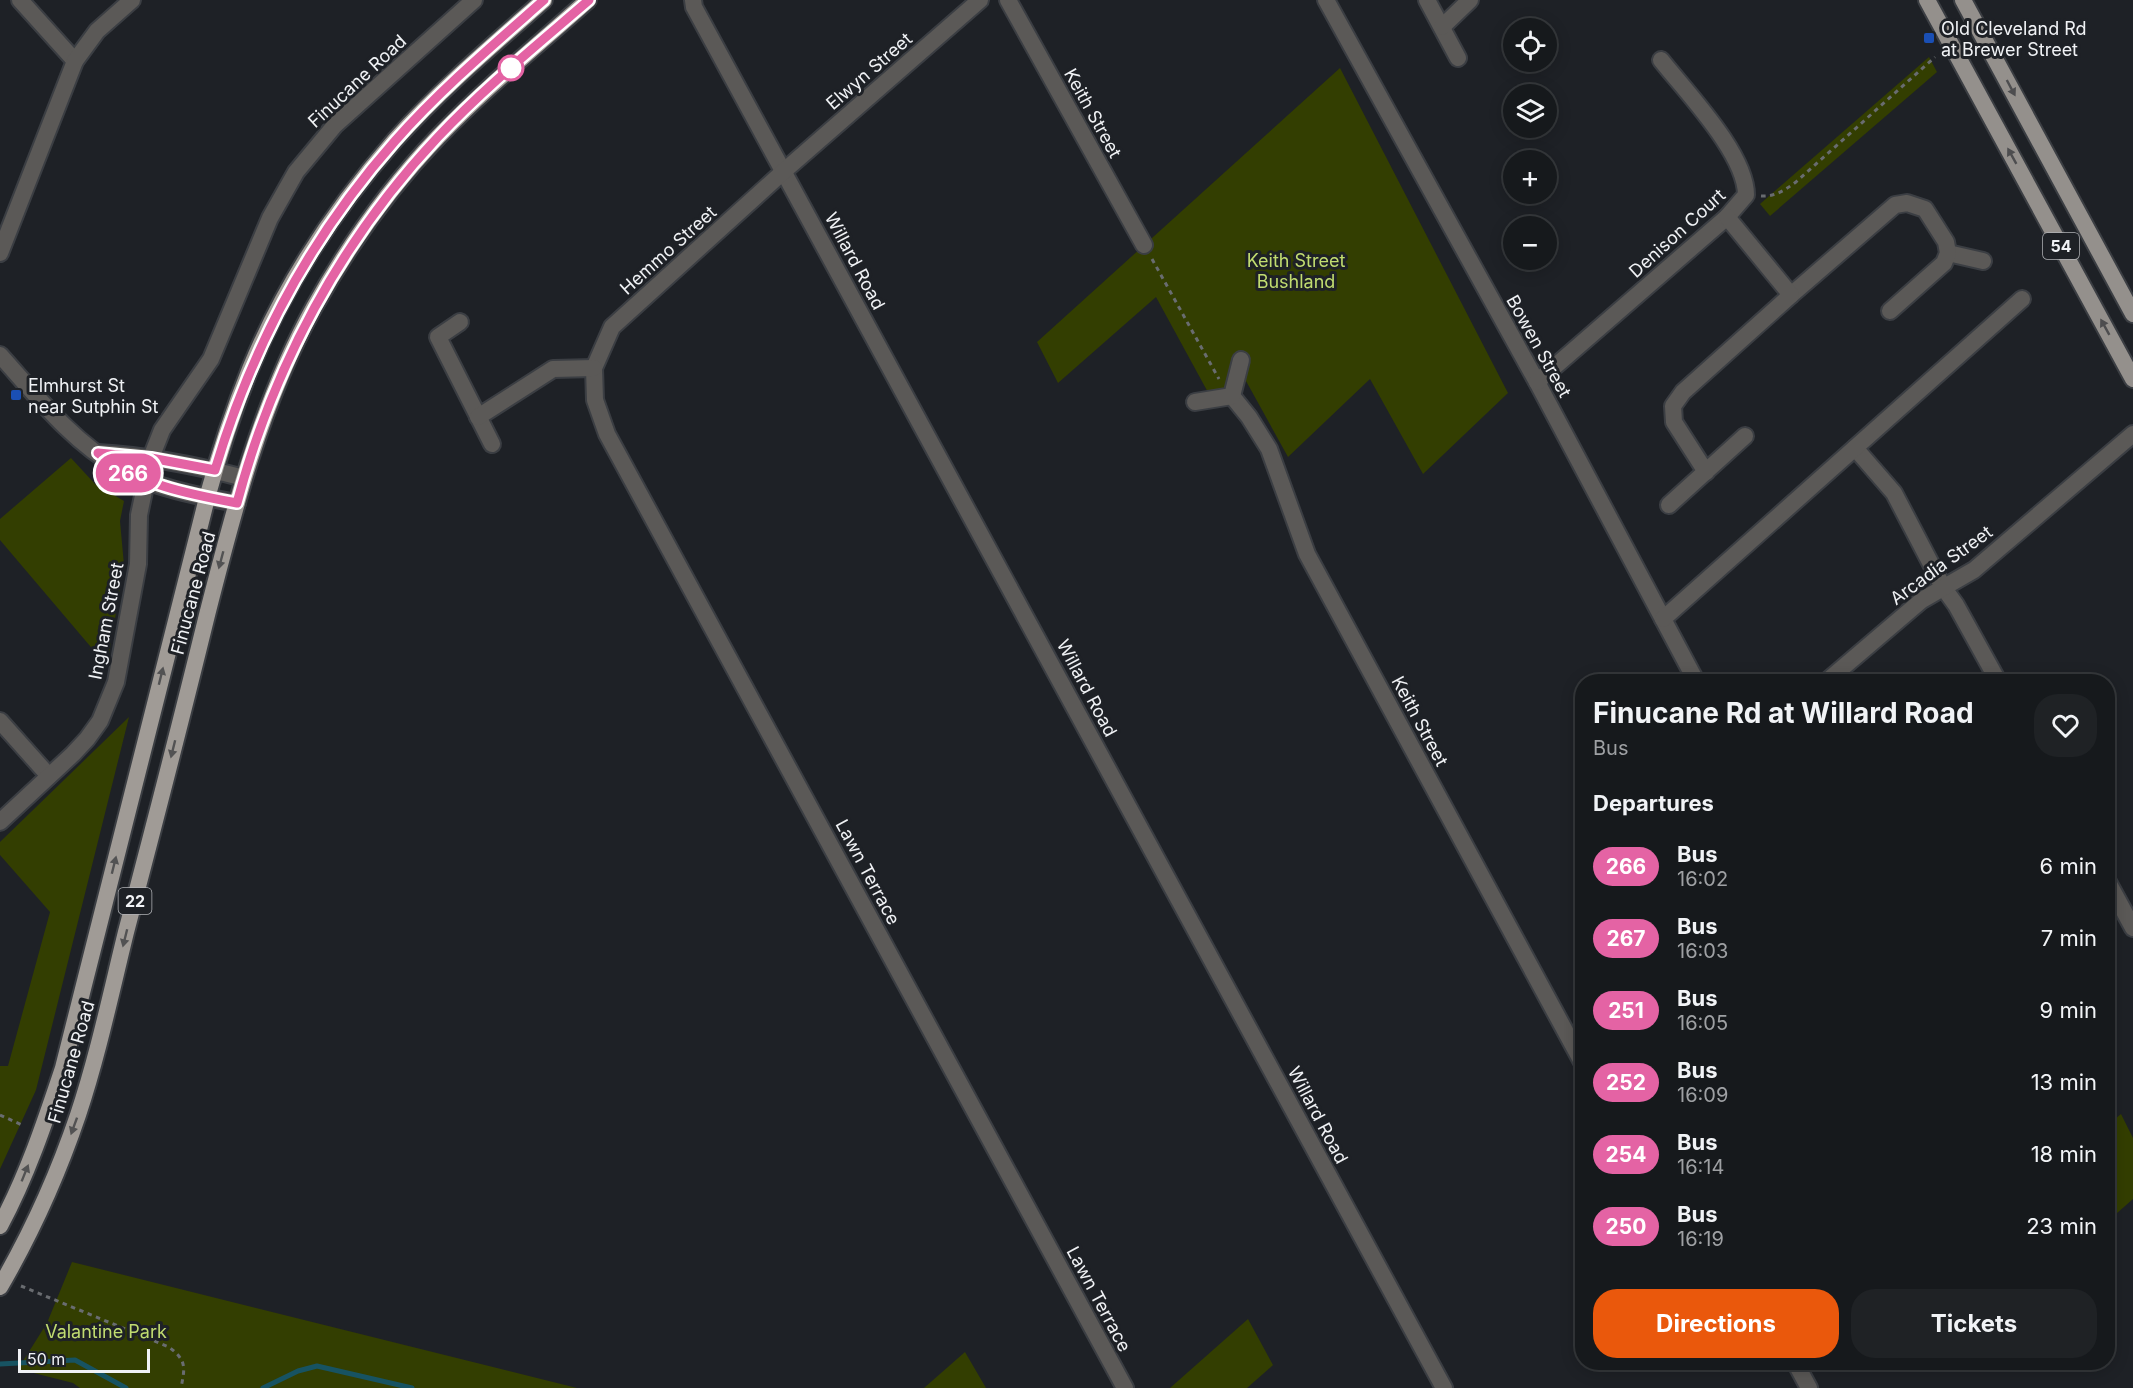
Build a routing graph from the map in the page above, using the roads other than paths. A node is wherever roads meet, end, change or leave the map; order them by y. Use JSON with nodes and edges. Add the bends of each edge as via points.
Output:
{"nodes":[{"id":1,"x":20,"y":0,"type":"edge"},
{"id":2,"x":132,"y":0,"type":"edge"},
{"id":3,"x":474,"y":0,"type":"edge"},
{"id":4,"x":544,"y":0,"type":"edge"},
{"id":5,"x":588,"y":0,"type":"edge"},
{"id":6,"x":980,"y":0,"type":"edge"},
{"id":7,"x":1008,"y":0,"type":"edge"},
{"id":8,"x":1326,"y":0,"type":"edge"},
{"id":9,"x":1427,"y":0,"type":"edge"},
{"id":10,"x":1470,"y":0,"type":"edge"},
{"id":11,"x":1927,"y":0,"type":"edge"},
{"id":12,"x":1963,"y":0,"type":"edge"},
{"id":13,"x":691,"y":2,"type":"edge"},
{"id":14,"x":1442,"y":27,"type":"junction"},
{"id":15,"x":1458,"y":58,"type":"dead end"},
{"id":16,"x":1661,"y":60,"type":"dead end"},
{"id":17,"x":75,"y":61,"type":"junction"},
{"id":18,"x":784,"y":171,"type":"junction"},
{"id":19,"x":342,"y":208,"type":"junction"},
{"id":20,"x":373,"y":216,"type":"junction"},
{"id":21,"x":1727,"y":218,"type":"junction"},
{"id":22,"x":1144,"y":244,"type":"road end"},
{"id":23,"x":0,"y":253,"type":"edge"},
{"id":24,"x":1948,"y":254,"type":"junction"},
{"id":25,"x":1983,"y":261,"type":"dead end"},
{"id":26,"x":1791,"y":295,"type":"junction"},
{"id":27,"x":2022,"y":299,"type":"dead end"},
{"id":28,"x":1890,"y":311,"type":"dead end"},
{"id":29,"x":2133,"y":314,"type":"edge"},
{"id":30,"x":460,"y":322,"type":"dead end"},
{"id":31,"x":0,"y":355,"type":"edge"},
{"id":32,"x":1241,"y":360,"type":"dead end"},
{"id":33,"x":594,"y":368,"type":"junction"},
{"id":34,"x":2133,"y":378,"type":"edge"},
{"id":35,"x":1537,"y":382,"type":"junction"},
{"id":36,"x":1232,"y":396,"type":"junction"},
{"id":37,"x":1195,"y":402,"type":"dead end"},
{"id":38,"x":478,"y":417,"type":"junction"},
{"id":39,"x":2133,"y":434,"type":"edge"},
{"id":40,"x":1745,"y":436,"type":"dead end"},
{"id":41,"x":492,"y":444,"type":"dead end"},
{"id":42,"x":1855,"y":448,"type":"junction"},
{"id":43,"x":98,"y":453,"type":"junction"},
{"id":44,"x":151,"y":458,"type":"junction"},
{"id":45,"x":215,"y":470,"type":"junction"},
{"id":46,"x":1706,"y":472,"type":"junction"},
{"id":47,"x":244,"y":478,"type":"junction"},
{"id":48,"x":146,"y":480,"type":"junction"},
{"id":49,"x":207,"y":498,"type":"junction"},
{"id":50,"x":237,"y":503,"type":"junction"},
{"id":51,"x":1669,"y":505,"type":"dead end"},
{"id":52,"x":1943,"y":587,"type":"junction"},
{"id":53,"x":1663,"y":619,"type":"junction"},
{"id":54,"x":1692,"y":674,"type":"edge"},
{"id":55,"x":1835,"y":674,"type":"edge"},
{"id":56,"x":1994,"y":674,"type":"edge"},
{"id":57,"x":0,"y":721,"type":"edge"},
{"id":58,"x":49,"y":776,"type":"junction"},
{"id":59,"x":0,"y":822,"type":"edge"},
{"id":60,"x":2115,"y":895,"type":"edge"},
{"id":61,"x":2133,"y":928,"type":"edge"},
{"id":62,"x":1575,"y":1049,"type":"edge"},
{"id":63,"x":0,"y":1226,"type":"edge"},
{"id":64,"x":2,"y":1284,"type":"edge"},
{"id":65,"x":1799,"y":1370,"type":"edge"},
{"id":66,"x":1125,"y":1388,"type":"edge"},
{"id":67,"x":1444,"y":1388,"type":"edge"},
{"id":68,"x":1809,"y":1388,"type":"edge"}],
"edges":[{"from":1,"to":17,"type":"street"},
{"from":2,"to":17,"type":"street","via":[[97,31]]},
{"from":3,"to":44,"type":"street","name":"Finucane Road","via":[[334,125],[296,172],[270,218],[216,349],[162,430]]},
{"from":4,"to":19,"type":"highway","name":"Finucane Road","number":"22","via":[[416,117]]},
{"from":5,"to":20,"type":"highway","name":"Finucane Road","number":"22","via":[[445,130]]},
{"from":6,"to":18,"type":"street","name":"Elwyn Street"},
{"from":7,"to":22,"type":"street","name":"Keith Street"},
{"from":8,"to":35,"type":"street","name":"Bowen Street"},
{"from":9,"to":14,"type":"street"},
{"from":10,"to":14,"type":"street"},
{"from":34,"to":11,"type":"main road","number":"54","one_way":true},
{"from":12,"to":29,"type":"main road","number":"54","one_way":true},
{"from":13,"to":18,"type":"street","name":"Willard Road"},
{"from":14,"to":15,"type":"street"},
{"from":16,"to":21,"type":"street","name":"Denison Court","via":[[1732,150],[1746,184],[1746,195]]},
{"from":17,"to":23,"type":"street"},
{"from":18,"to":33,"type":"street","name":"Hemmo Street","via":[[612,327]]},
{"from":18,"to":67,"type":"street","name":"Willard Road"},
{"from":19,"to":20,"type":"highway"},
{"from":19,"to":45,"type":"highway","name":"Finucane Road","number":"22","via":[[271,324],[239,397]]},
{"from":20,"to":47,"type":"highway","name":"Finucane Road","number":"22","via":[[333,275],[298,338],[265,413]]},
{"from":21,"to":26,"type":"street"},
{"from":21,"to":35,"type":"street","name":"Denison Court"},
{"from":24,"to":25,"type":"street"},
{"from":24,"to":26,"type":"street","via":[[1946,242],[1925,209],[1907,203],[1895,205]]},
{"from":24,"to":28,"type":"street","via":[[1944,263]]},
{"from":26,"to":46,"type":"street","via":[[1683,392],[1673,406],[1674,422]]},
{"from":27,"to":42,"type":"street"},
{"from":30,"to":38,"type":"street","via":[[438,338]]},
{"from":31,"to":43,"type":"street","via":[[71,432]]},
{"from":32,"to":36,"type":"street"},
{"from":33,"to":38,"type":"street","via":[[553,369]]},
{"from":33,"to":66,"type":"street","name":"Lawn Terrace","via":[[595,400],[607,434]]},
{"from":35,"to":53,"type":"street","name":"Bowen Street"},
{"from":36,"to":37,"type":"street"},
{"from":36,"to":62,"type":"street","name":"Keith Street","via":[[1269,449],[1307,554]]},
{"from":38,"to":41,"type":"street"},
{"from":39,"to":52,"type":"street","name":"Arcadia Street","via":[[1974,570]]},
{"from":40,"to":46,"type":"street"},
{"from":42,"to":52,"type":"street","via":[[1894,494]]},
{"from":42,"to":53,"type":"street"},
{"from":43,"to":44,"type":"street"},
{"from":43,"to":48,"type":"street","via":[[121,470]]},
{"from":44,"to":45,"type":"street"},
{"from":44,"to":48,"type":"street","name":"Ingham Street"},
{"from":45,"to":47,"type":"street"},
{"from":45,"to":49,"type":"highway","name":"Finucane Road","number":"22"},
{"from":46,"to":51,"type":"street"},
{"from":47,"to":50,"type":"highway","name":"Finucane Road","number":"22"},
{"from":48,"to":49,"type":"street"},
{"from":48,"to":58,"type":"street","name":"Ingham Street","via":[[139,515],[138,564],[116,682],[94,730]]},
{"from":49,"to":50,"type":"street"},
{"from":63,"to":49,"type":"highway","name":"Finucane Road","number":"22","one_way":true,"via":[[40,1134],[63,1068]]},
{"from":50,"to":64,"type":"highway","name":"Finucane Road","number":"22","one_way":true,"via":[[79,1112],[45,1200]]},
{"from":52,"to":55,"type":"street","name":"Arcadia Street","via":[[1922,600]]},
{"from":52,"to":56,"type":"street"},
{"from":53,"to":54,"type":"street","name":"Bowen Street"},
{"from":57,"to":58,"type":"street"},
{"from":58,"to":59,"type":"street","name":"Ingham Street"},
{"from":60,"to":61,"type":"street"},
{"from":65,"to":68,"type":"street"}]}
